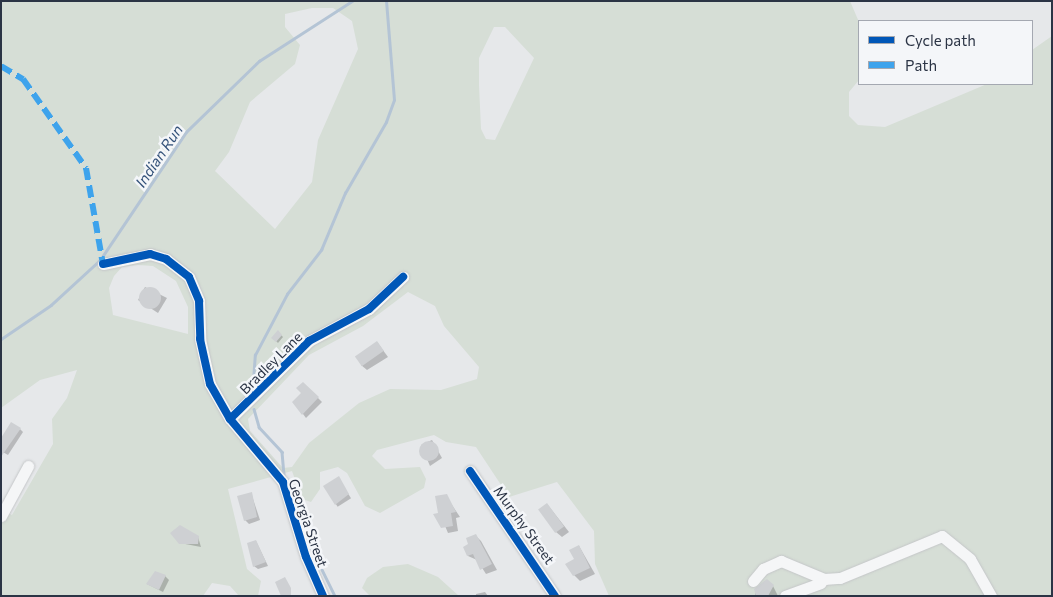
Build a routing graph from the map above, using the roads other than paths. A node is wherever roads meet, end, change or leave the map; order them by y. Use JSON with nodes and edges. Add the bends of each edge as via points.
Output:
{"nodes":[{"id":1,"x":103,"y":264,"type":"dead end"},
{"id":2,"x":403,"y":277,"type":"dead end"},
{"id":3,"x":230,"y":419,"type":"junction"},
{"id":4,"x":28,"y":466,"type":"dead end"},
{"id":5,"x":470,"y":471,"type":"dead end"},
{"id":6,"x":1,"y":516,"type":"edge"},
{"id":7,"x":752,"y":581,"type":"dead end"},
{"id":8,"x":824,"y":581,"type":"junction"},
{"id":9,"x":323,"y":596,"type":"edge"},
{"id":10,"x":555,"y":596,"type":"edge"},
{"id":11,"x":785,"y":596,"type":"edge"},
{"id":12,"x":815,"y":596,"type":"edge"},
{"id":13,"x":991,"y":596,"type":"edge"}],
"edges":[{"from":1,"to":3,"type":"street","name":"Georgia Street","via":[[150,254],[166,259],[189,277],[199,301],[203,361],[210,384]]},
{"from":2,"to":3,"type":"street","name":"Bradley Lane","via":[[375,305],[309,341]]},
{"from":3,"to":9,"type":"street","name":"Georgia Street","via":[[283,482],[306,557]]},
{"from":4,"to":6,"type":"street"},
{"from":5,"to":10,"type":"street","name":"Murphy Street"},
{"from":7,"to":8,"type":"street","via":[[763,569],[781,561]]},
{"from":8,"to":11,"type":"street"},
{"from":8,"to":12,"type":"street"},
{"from":8,"to":13,"type":"street","via":[[852,576],[942,536],[970,559]]}]}
